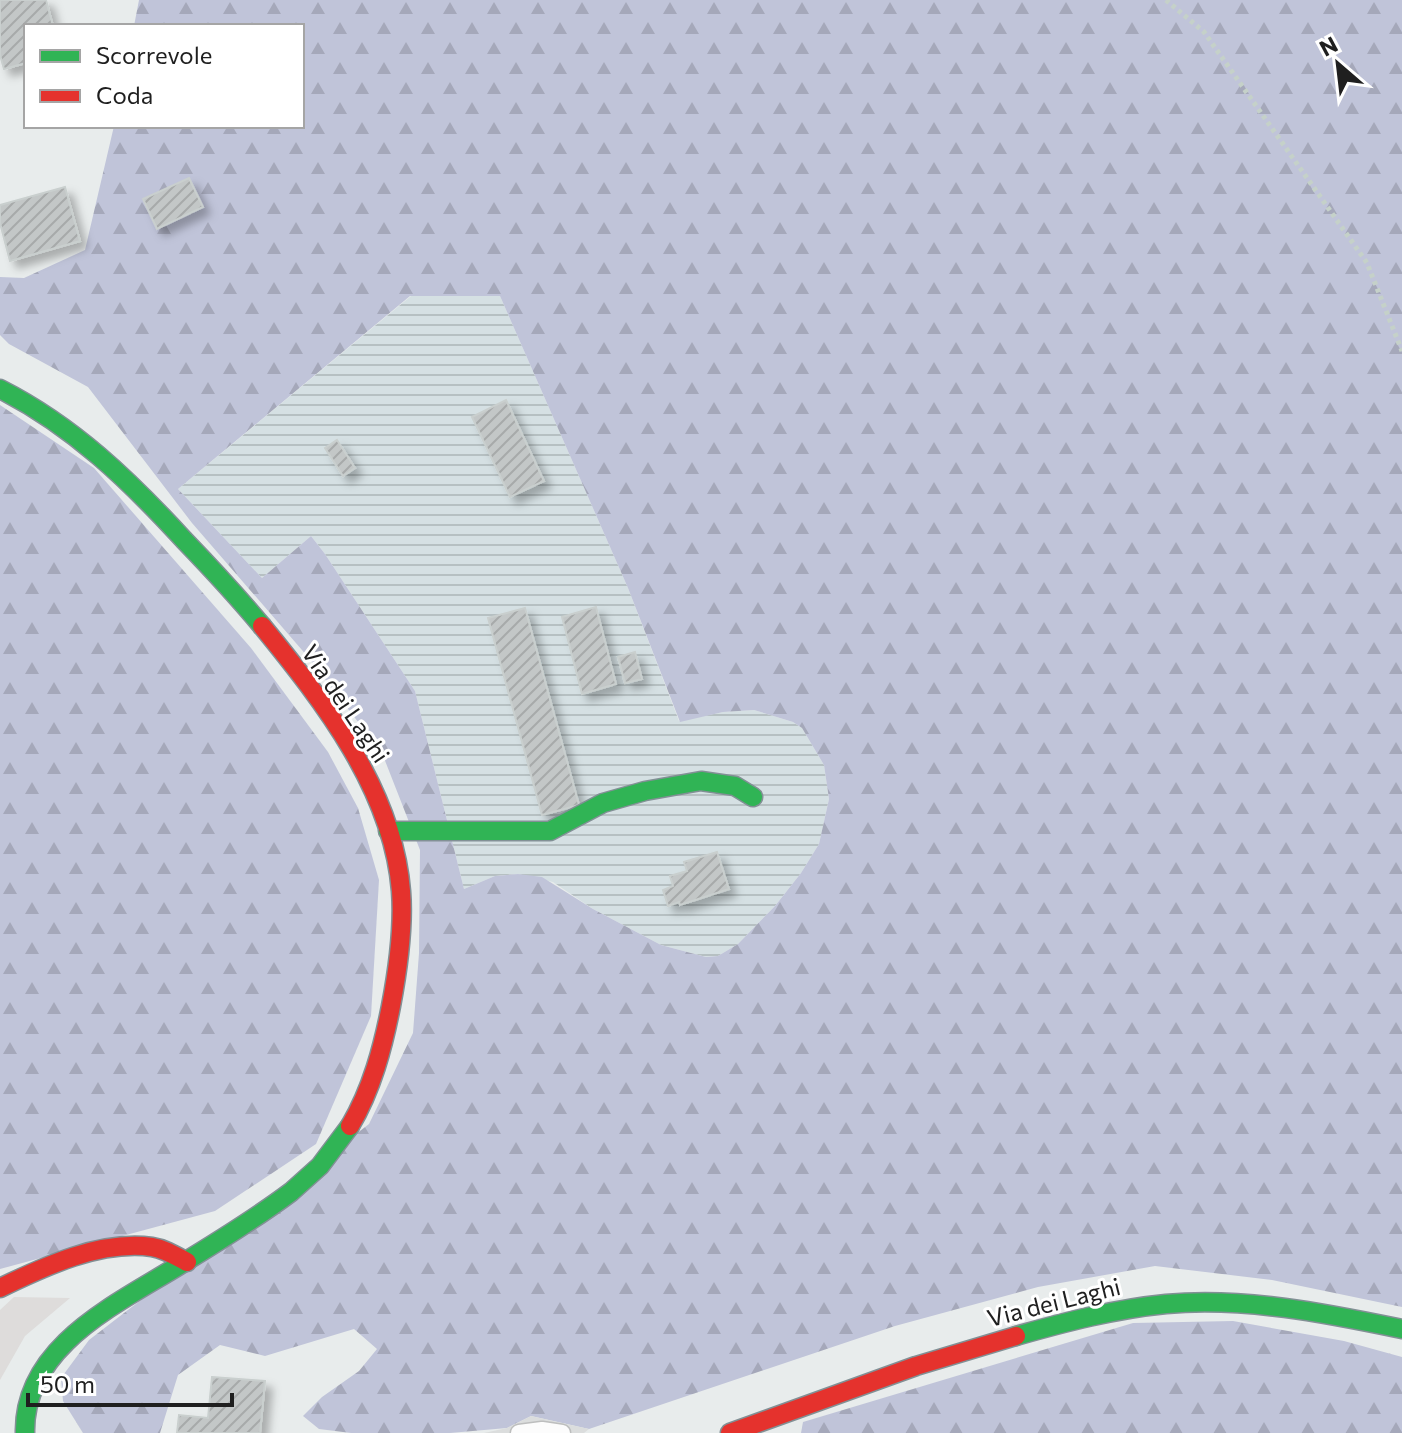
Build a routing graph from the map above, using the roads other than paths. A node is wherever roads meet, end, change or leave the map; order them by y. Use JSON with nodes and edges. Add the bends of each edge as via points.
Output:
{"nodes":[{"id":1,"x":0,"y":389,"type":"edge"},
{"id":2,"x":753,"y":797,"type":"dead end"},
{"id":3,"x":388,"y":831,"type":"junction"},
{"id":4,"x":187,"y":1262,"type":"junction"},
{"id":5,"x":0,"y":1288,"type":"edge"},
{"id":6,"x":1402,"y":1329,"type":"edge"},
{"id":7,"x":25,"y":1433,"type":"edge"},
{"id":8,"x":519,"y":1433,"type":"edge"},
{"id":9,"x":562,"y":1433,"type":"edge"},
{"id":10,"x":730,"y":1433,"type":"edge"}],
"edges":[{"from":1,"to":3,"type":"main road","name":"Via dei Laghi","via":[[48,414],[99,452],[219,577],[336,727],[366,777]]},
{"from":2,"to":3,"type":"main road","via":[[735,786],[701,781],[603,803],[550,831]]},
{"from":3,"to":4,"type":"main road","name":"Via dei Laghi","via":[[401,889],[400,941],[380,1053],[360,1108],[333,1151],[300,1185]]},
{"from":4,"to":5,"type":"main road","via":[[152,1247],[114,1249]]},
{"from":4,"to":7,"type":"main road","name":"Via dei Laghi","via":[[105,1311],[59,1349],[30,1393]]},
{"from":6,"to":10,"type":"main road","name":"Via dei Laghi","via":[[1261,1305],[1138,1307],[982,1345]]},
{"from":8,"to":9,"type":"lane"}]}
